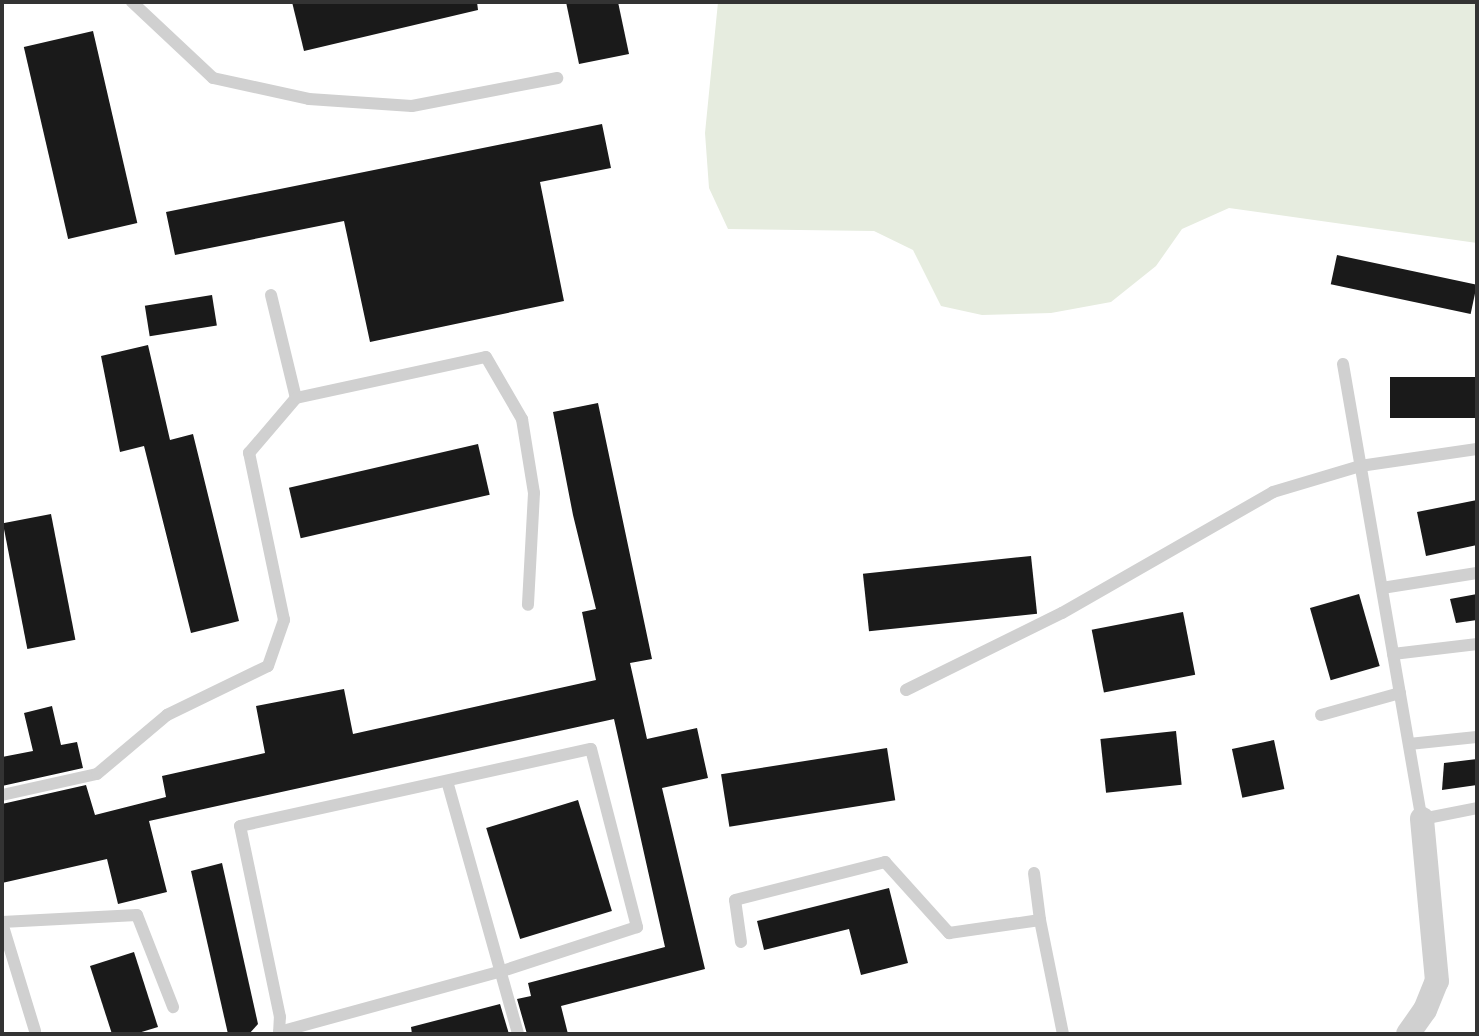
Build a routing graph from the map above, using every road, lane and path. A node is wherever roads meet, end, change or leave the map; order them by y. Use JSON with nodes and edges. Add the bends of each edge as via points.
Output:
{"nodes":[{"id":1,"x":132,"y":2,"type":"edge"},
{"id":2,"x":556,"y":78,"type":"dead end"},
{"id":3,"x":271,"y":295,"type":"dead end"},
{"id":4,"x":1343,"y":364,"type":"dead end"},
{"id":5,"x":296,"y":398,"type":"junction"},
{"id":6,"x":1477,"y":449,"type":"edge"},
{"id":7,"x":1360,"y":466,"type":"junction"},
{"id":8,"x":1477,"y":573,"type":"edge"},
{"id":9,"x":1382,"y":588,"type":"junction"},
{"id":10,"x":528,"y":605,"type":"dead end"},
{"id":11,"x":1477,"y":644,"type":"edge"},
{"id":12,"x":1393,"y":654,"type":"junction"},
{"id":13,"x":906,"y":690,"type":"dead end"},
{"id":14,"x":1400,"y":693,"type":"junction"},
{"id":15,"x":1321,"y":715,"type":"dead end"},
{"id":16,"x":1477,"y":737,"type":"edge"},
{"id":17,"x":1409,"y":744,"type":"junction"},
{"id":18,"x":447,"y":781,"type":"junction"},
{"id":19,"x":2,"y":795,"type":"edge"},
{"id":20,"x":1477,"y":808,"type":"edge"},
{"id":21,"x":1422,"y":819,"type":"junction"},
{"id":22,"x":1034,"y":873,"type":"dead end"},
{"id":23,"x":1040,"y":920,"type":"junction"},
{"id":24,"x":2,"y":922,"type":"edge"},
{"id":25,"x":741,"y":942,"type":"dead end"},
{"id":26,"x":502,"y":971,"type":"junction"},
{"id":27,"x":173,"y":1007,"type":"dead end"},
{"id":28,"x":35,"y":1031,"type":"dead end"},
{"id":29,"x":279,"y":1033,"type":"edge"},
{"id":30,"x":518,"y":1034,"type":"edge"},
{"id":31,"x":1063,"y":1034,"type":"edge"},
{"id":32,"x":1408,"y":1034,"type":"edge"}],
"edges":[{"from":1,"to":2,"type":"lane","via":[[213,78],[309,99],[412,106]]},
{"from":3,"to":5,"type":"lane"},
{"from":4,"to":7,"type":"lane"},
{"from":5,"to":10,"type":"lane","via":[[486,357],[522,419],[534,494]]},
{"from":5,"to":19,"type":"lane","via":[[249,453],[284,620],[268,666],[167,715],[97,774]]},
{"from":6,"to":7,"type":"lane"},
{"from":7,"to":9,"type":"lane"},
{"from":7,"to":13,"type":"lane","via":[[1273,492],[1062,613]]},
{"from":8,"to":9,"type":"lane"},
{"from":9,"to":12,"type":"lane"},
{"from":11,"to":12,"type":"lane"},
{"from":12,"to":14,"type":"lane"},
{"from":14,"to":15,"type":"lane"},
{"from":14,"to":17,"type":"lane"},
{"from":16,"to":17,"type":"lane"},
{"from":17,"to":21,"type":"lane"},
{"from":18,"to":26,"type":"lane"},
{"from":18,"to":26,"type":"lane","via":[[591,749],[637,927]]},
{"from":18,"to":29,"type":"lane","via":[[240,827],[280,1017]]},
{"from":20,"to":21,"type":"lane"},
{"from":21,"to":32,"type":"street","via":[[1437,981]]},
{"from":22,"to":23,"type":"lane"},
{"from":23,"to":25,"type":"lane","via":[[949,933],[885,862],[735,900]]},
{"from":23,"to":31,"type":"lane"},
{"from":24,"to":27,"type":"lane","via":[[137,915]]},
{"from":24,"to":28,"type":"lane"},
{"from":26,"to":29,"type":"lane"},
{"from":26,"to":30,"type":"lane"}]}
